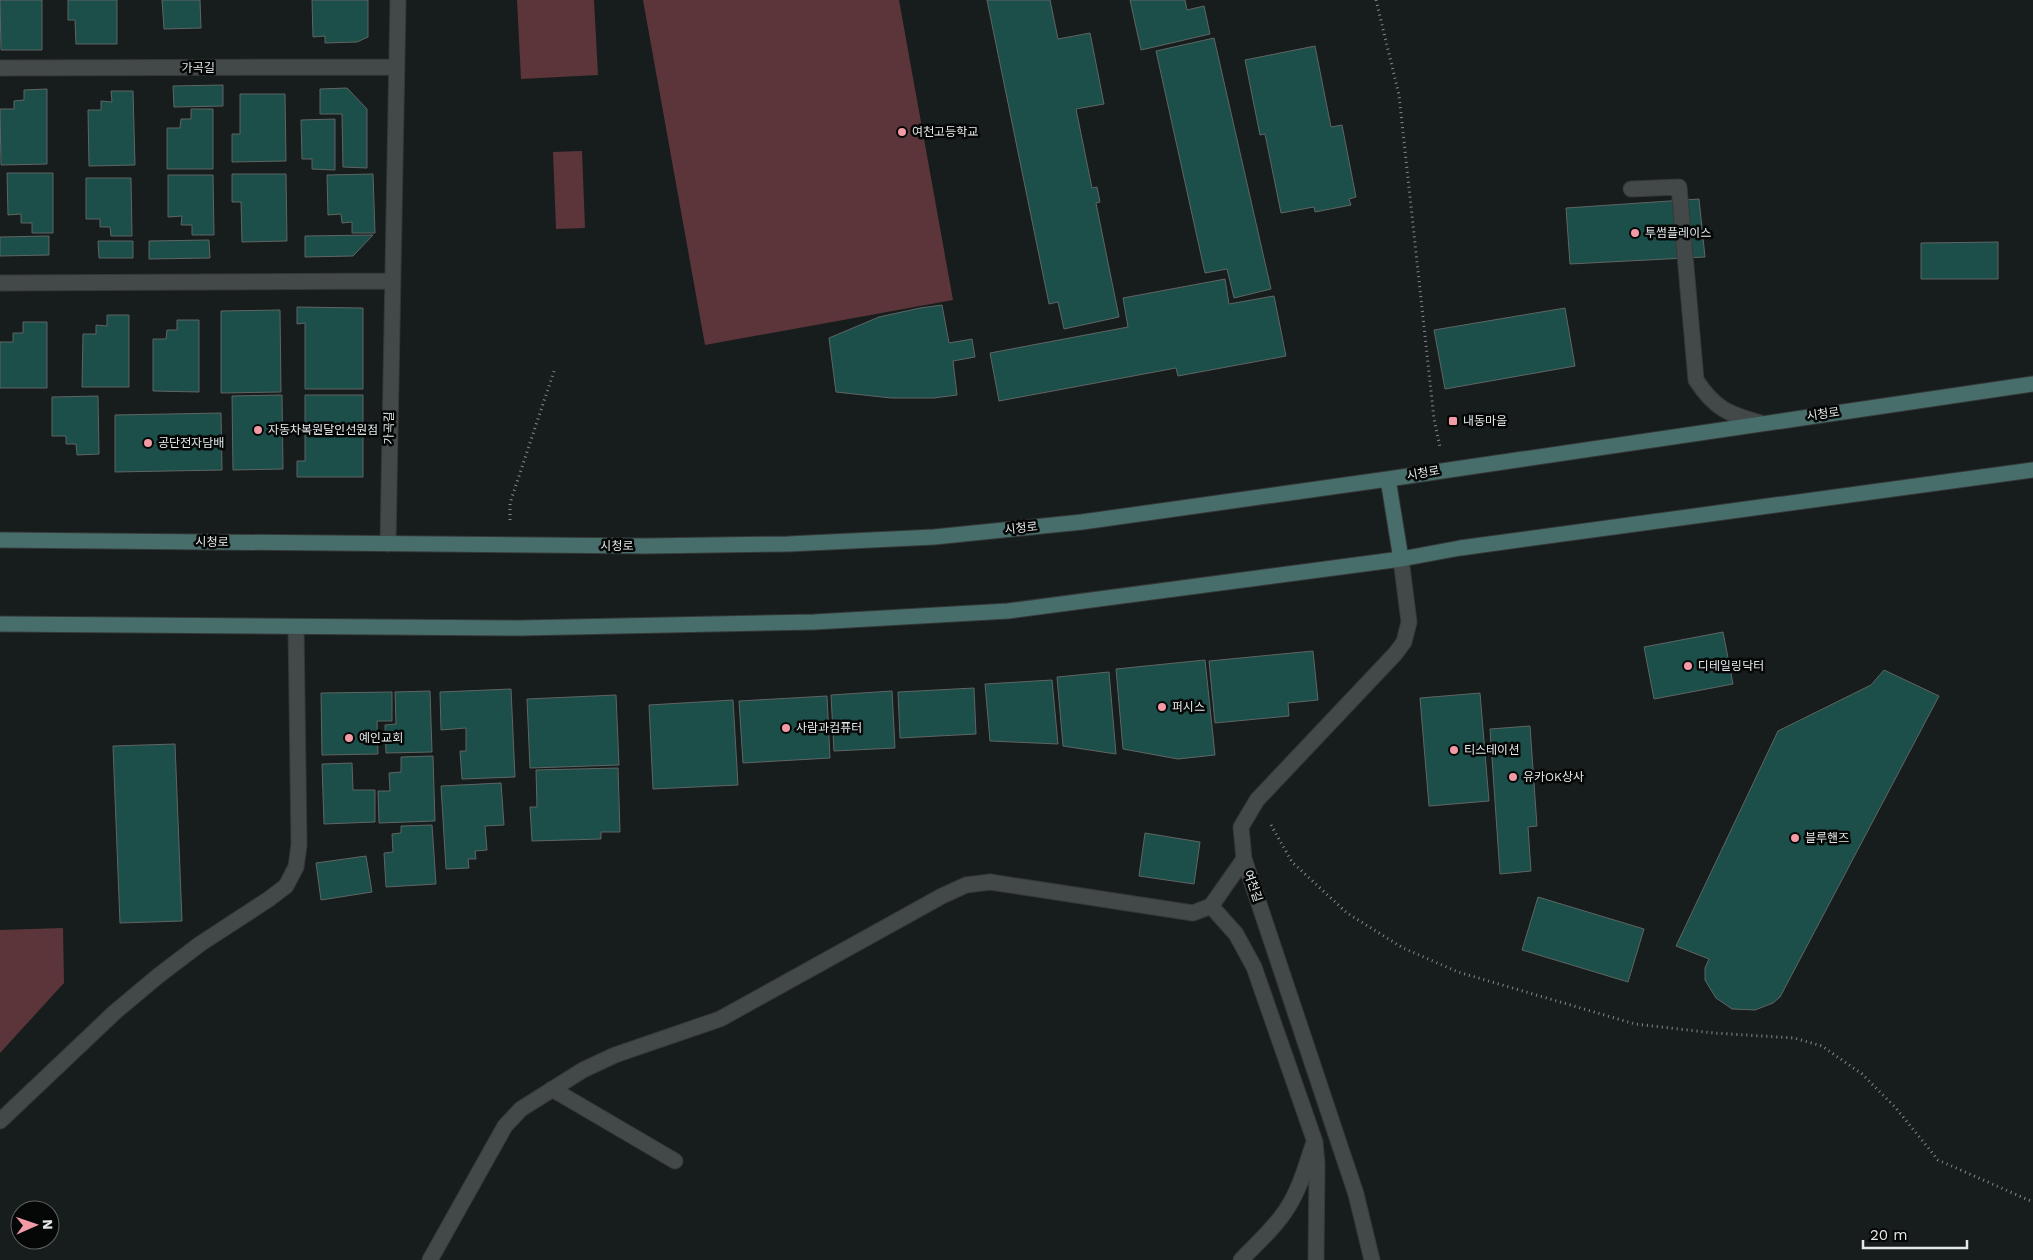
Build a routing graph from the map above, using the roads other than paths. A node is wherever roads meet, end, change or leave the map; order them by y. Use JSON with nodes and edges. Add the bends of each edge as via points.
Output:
{"nodes":[{"id":1,"x":398,"y":0,"type":"edge"},
{"id":2,"x":397,"y":67,"type":"junction"},
{"id":3,"x":0,"y":68,"type":"edge"},
{"id":4,"x":1631,"y":189,"type":"dead end"},
{"id":5,"x":392,"y":281,"type":"junction"},
{"id":6,"x":0,"y":283,"type":"edge"},
{"id":7,"x":2033,"y":384,"type":"edge"},
{"id":8,"x":1761,"y":423,"type":"junction"},
{"id":9,"x":2033,"y":470,"type":"edge"},
{"id":10,"x":1388,"y":479,"type":"junction"},
{"id":11,"x":0,"y":540,"type":"edge"},
{"id":12,"x":388,"y":544,"type":"junction"},
{"id":13,"x":1401,"y":559,"type":"junction"},
{"id":14,"x":0,"y":624,"type":"edge"},
{"id":15,"x":296,"y":627,"type":"junction"},
{"id":16,"x":1244,"y":859,"type":"junction"},
{"id":17,"x":1211,"y":906,"type":"junction"},
{"id":18,"x":552,"y":1089,"type":"junction"},
{"id":19,"x":0,"y":1121,"type":"edge"},
{"id":20,"x":1315,"y":1142,"type":"junction"},
{"id":21,"x":675,"y":1162,"type":"dead end"},
{"id":22,"x":430,"y":1260,"type":"edge"},
{"id":23,"x":1241,"y":1260,"type":"edge"},
{"id":24,"x":1316,"y":1260,"type":"edge"},
{"id":25,"x":1372,"y":1260,"type":"edge"}],
"edges":[{"from":1,"to":2,"type":"street","name":"가곡길"},
{"from":2,"to":3,"type":"street","name":"가곡길"},
{"from":2,"to":5,"type":"street","name":"가곡길"},
{"from":4,"to":8,"type":"street","via":[[1679,187],[1696,380],[1708,398],[1724,410]]},
{"from":5,"to":6,"type":"street"},
{"from":5,"to":12,"type":"street","name":"가곡길"},
{"from":7,"to":8,"type":"street","name":"시청로"},
{"from":8,"to":10,"type":"street","name":"시청로"},
{"from":9,"to":13,"type":"street","via":[[1460,548]]},
{"from":10,"to":12,"type":"street","name":"시청로","via":[[1082,522],[934,537],[664,546]]},
{"from":10,"to":13,"type":"street"},
{"from":11,"to":12,"type":"street","name":"시청로"},
{"from":13,"to":15,"type":"street","via":[[998,611],[696,626]]},
{"from":13,"to":16,"type":"street","name":"여천길","via":[[1409,622],[1404,642],[1257,800],[1241,827]]},
{"from":14,"to":15,"type":"street"},
{"from":15,"to":19,"type":"street","via":[[299,845],[296,867],[286,886],[158,976],[115,1012]]},
{"from":16,"to":17,"type":"street"},
{"from":16,"to":25,"type":"street","name":"여천길","via":[[1356,1194]]},
{"from":17,"to":18,"type":"street","via":[[1193,913],[990,882],[966,886],[942,896],[720,1019],[615,1055]]},
{"from":17,"to":20,"type":"street","via":[[1236,934],[1254,966]]},
{"from":18,"to":21,"type":"street"},
{"from":18,"to":22,"type":"street","via":[[521,1109],[505,1126]]},
{"from":20,"to":23,"type":"street","via":[[1288,1208]]},
{"from":20,"to":24,"type":"street"}]}
